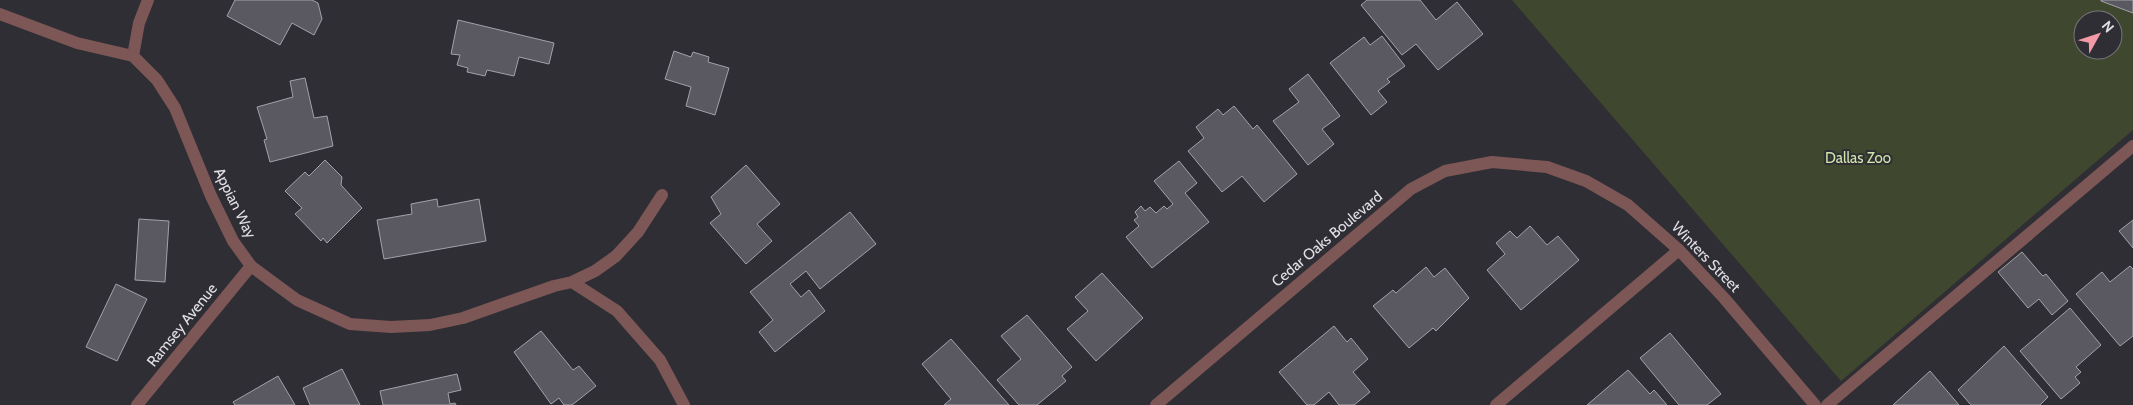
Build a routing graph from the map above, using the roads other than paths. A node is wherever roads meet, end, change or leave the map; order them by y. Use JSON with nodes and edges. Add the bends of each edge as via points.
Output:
{"nodes":[{"id":1,"x":148,"y":0,"type":"edge"},
{"id":2,"x":0,"y":14,"type":"edge"},
{"id":3,"x":132,"y":56,"type":"junction"},
{"id":4,"x":2133,"y":146,"type":"edge"},
{"id":5,"x":1548,"y":167,"type":"joint"},
{"id":6,"x":662,"y":195,"type":"dead end"},
{"id":7,"x":1679,"y":250,"type":"junction"},
{"id":8,"x":252,"y":266,"type":"junction"},
{"id":9,"x":572,"y":282,"type":"junction"},
{"id":10,"x":137,"y":405,"type":"edge"},
{"id":11,"x":684,"y":405,"type":"edge"},
{"id":12,"x":1156,"y":405,"type":"edge"},
{"id":13,"x":1496,"y":405,"type":"edge"},
{"id":14,"x":1815,"y":405,"type":"edge"},
{"id":15,"x":1828,"y":405,"type":"edge"}],
"edges":[{"from":1,"to":3,"type":"street"},
{"from":2,"to":3,"type":"street","via":[[86,46]]},
{"from":3,"to":8,"type":"street","name":"Appian Way","via":[[157,80],[175,108],[211,196],[233,241]]},
{"from":4,"to":15,"type":"street"},
{"from":5,"to":7,"type":"street","name":"Winters Street","via":[[1586,181],[1628,205]]},
{"from":5,"to":12,"type":"street","name":"Cedar Oaks Boulevard","via":[[1492,162],[1445,172],[1411,189]]},
{"from":6,"to":9,"type":"street","name":"Appian Way","via":[[638,232],[616,256]]},
{"from":7,"to":13,"type":"street"},
{"from":7,"to":14,"type":"street","name":"Winters Street"},
{"from":8,"to":9,"type":"street","name":"Appian Way","via":[[297,300],[350,324],[391,327],[430,326],[463,318]]},
{"from":8,"to":10,"type":"street","name":"Ramsey Avenue"},
{"from":9,"to":11,"type":"street","via":[[617,311],[660,360]]}]}
